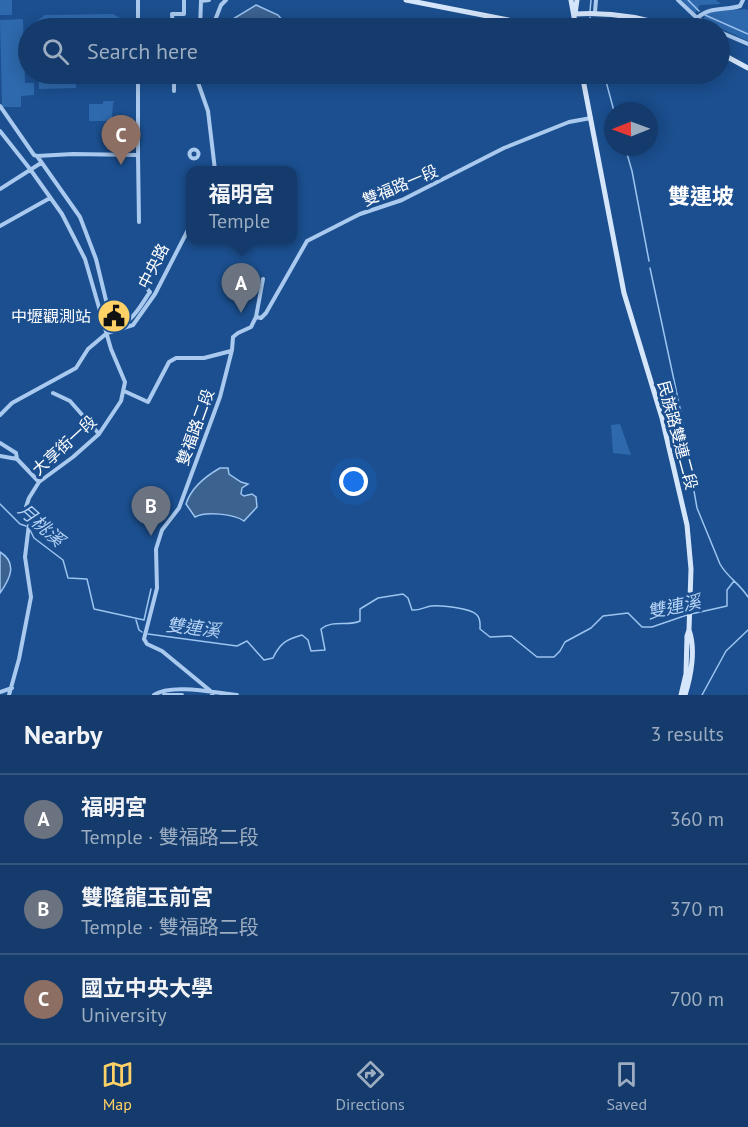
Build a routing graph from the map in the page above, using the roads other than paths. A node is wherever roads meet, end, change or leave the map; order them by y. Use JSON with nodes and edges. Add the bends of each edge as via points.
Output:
{"nodes":[{"id":1,"x":138,"y":0,"type":"edge"},
{"id":2,"x":184,"y":0,"type":"edge"},
{"id":3,"x":209,"y":0,"type":"edge"},
{"id":4,"x":226,"y":0,"type":"edge"},
{"id":5,"x":406,"y":0,"type":"edge"},
{"id":6,"x":571,"y":0,"type":"edge"},
{"id":7,"x":577,"y":0,"type":"edge"},
{"id":8,"x":596,"y":0,"type":"edge"},
{"id":9,"x":678,"y":0,"type":"edge"},
{"id":10,"x":743,"y":0,"type":"edge"},
{"id":11,"x":595,"y":12,"type":"junction"},
{"id":12,"x":575,"y":14,"type":"junction"},
{"id":13,"x":138,"y":18,"type":"edge"},
{"id":14,"x":172,"y":18,"type":"edge"},
{"id":15,"x":200,"y":18,"type":"edge"},
{"id":16,"x":216,"y":18,"type":"edge"},
{"id":17,"x":499,"y":18,"type":"edge"},
{"id":18,"x":575,"y":18,"type":"edge"},
{"id":19,"x":638,"y":18,"type":"edge"},
{"id":20,"x":697,"y":18,"type":"joint"},
{"id":21,"x":730,"y":36,"type":"edge"},
{"id":22,"x":748,"y":44,"type":"edge"},
{"id":23,"x":730,"y":58,"type":"edge"},
{"id":24,"x":748,"y":68,"type":"edge"},
{"id":25,"x":138,"y":84,"type":"edge"},
{"id":26,"x":174,"y":84,"type":"edge"},
{"id":27,"x":199,"y":84,"type":"edge"},
{"id":28,"x":584,"y":84,"type":"edge"},
{"id":29,"x":174,"y":91,"type":"dead end"},
{"id":30,"x":0,"y":106,"type":"edge"},
{"id":31,"x":591,"y":118,"type":"junction"},
{"id":32,"x":0,"y":131,"type":"edge"},
{"id":33,"x":138,"y":155,"type":"junction"},
{"id":34,"x":38,"y":156,"type":"junction"},
{"id":35,"x":41,"y":163,"type":"junction"},
{"id":36,"x":214,"y":166,"type":"edge"},
{"id":37,"x":30,"y":169,"type":"junction"},
{"id":38,"x":0,"y":189,"type":"edge"},
{"id":39,"x":50,"y":198,"type":"junction"},
{"id":40,"x":138,"y":222,"type":"dead end"},
{"id":41,"x":0,"y":226,"type":"edge"},
{"id":42,"x":186,"y":234,"type":"edge"},
{"id":43,"x":263,"y":279,"type":"dead end"},
{"id":44,"x":144,"y":285,"type":"dead end"},
{"id":45,"x":256,"y":317,"type":"junction"},
{"id":46,"x":107,"y":333,"type":"junction"},
{"id":47,"x":232,"y":350,"type":"junction"},
{"id":48,"x":124,"y":391,"type":"junction"},
{"id":49,"x":53,"y":393,"type":"dead end"},
{"id":50,"x":0,"y":415,"type":"edge"},
{"id":51,"x":99,"y":434,"type":"junction"},
{"id":52,"x":0,"y":443,"type":"edge"},
{"id":53,"x":0,"y":456,"type":"edge"},
{"id":54,"x":17,"y":459,"type":"junction"},
{"id":55,"x":39,"y":482,"type":"junction"},
{"id":56,"x":12,"y":688,"type":"junction"},
{"id":57,"x":0,"y":692,"type":"edge"},
{"id":58,"x":212,"y":694,"type":"edge"},
{"id":59,"x":9,"y":695,"type":"edge"},
{"id":60,"x":154,"y":695,"type":"edge"},
{"id":61,"x":164,"y":695,"type":"edge"},
{"id":62,"x":182,"y":695,"type":"edge"},
{"id":63,"x":237,"y":695,"type":"edge"},
{"id":64,"x":683,"y":695,"type":"edge"}],
"edges":[{"from":1,"to":13,"type":"street"},
{"from":2,"to":14,"type":"street","via":[[184,14],[172,14]]},
{"from":3,"to":15,"type":"street","via":[[201,1]]},
{"from":4,"to":16,"type":"street"},
{"from":5,"to":17,"type":"main road"},
{"from":6,"to":12,"type":"main road"},
{"from":7,"to":12,"type":"main road"},
{"from":8,"to":11,"type":"street"},
{"from":9,"to":20,"type":"street"},
{"from":10,"to":20,"type":"street","via":[[740,6],[714,8]]},
{"from":11,"to":12,"type":"main road"},
{"from":11,"to":19,"type":"main road"},
{"from":12,"to":18,"type":"main road"},
{"from":21,"to":22,"type":"street"},
{"from":23,"to":24,"type":"main road"},
{"from":25,"to":33,"type":"street"},
{"from":26,"to":29,"type":"street"},
{"from":27,"to":36,"type":"street","via":[[208,111]]},
{"from":28,"to":31,"type":"main road","name":"民族路雙連二段"},
{"from":30,"to":34,"type":"street"},
{"from":31,"to":45,"type":"street","name":"雙福路一段","via":[[569,122],[504,148],[402,200],[360,214],[307,241],[266,314]]},
{"from":31,"to":64,"type":"main road","name":"民族路雙連二段","via":[[624,293],[662,418],[687,525],[689,630]]},
{"from":32,"to":37,"type":"street"},
{"from":33,"to":34,"type":"street"},
{"from":33,"to":40,"type":"street"},
{"from":34,"to":35,"type":"street"},
{"from":35,"to":37,"type":"street"},
{"from":35,"to":44,"type":"street","via":[[81,217],[111,321],[119,324],[129,320],[150,292]]},
{"from":37,"to":38,"type":"street"},
{"from":37,"to":39,"type":"street"},
{"from":39,"to":41,"type":"street"},
{"from":39,"to":46,"type":"street","via":[[85,259]]},
{"from":42,"to":46,"type":"street","name":"中央路","via":[[134,325]]},
{"from":43,"to":45,"type":"street"},
{"from":45,"to":47,"type":"street","name":"雙福路二段","via":[[251,327],[234,337]]},
{"from":46,"to":48,"type":"street","via":[[122,371]]},
{"from":46,"to":50,"type":"street","via":[[89,347],[75,368],[12,403]]},
{"from":47,"to":48,"type":"street","via":[[169,362],[148,402]]},
{"from":47,"to":58,"type":"street","name":"雙福路二段","via":[[220,397],[179,508],[162,530],[156,549],[157,588],[144,639]]},
{"from":48,"to":51,"type":"street","name":"大享街一段"},
{"from":49,"to":51,"type":"street","via":[[70,401]]},
{"from":51,"to":55,"type":"street","name":"大享街一段"},
{"from":52,"to":54,"type":"street","via":[[16,453]]},
{"from":53,"to":54,"type":"street"},
{"from":54,"to":55,"type":"street"},
{"from":55,"to":56,"type":"street","name":"大享街一段","via":[[27,504],[26,557],[31,597]]},
{"from":56,"to":57,"type":"street"},
{"from":56,"to":59,"type":"street"},
{"from":58,"to":60,"type":"street","via":[[167,689]]},
{"from":58,"to":63,"type":"street"},
{"from":61,"to":62,"type":"street"}]}
